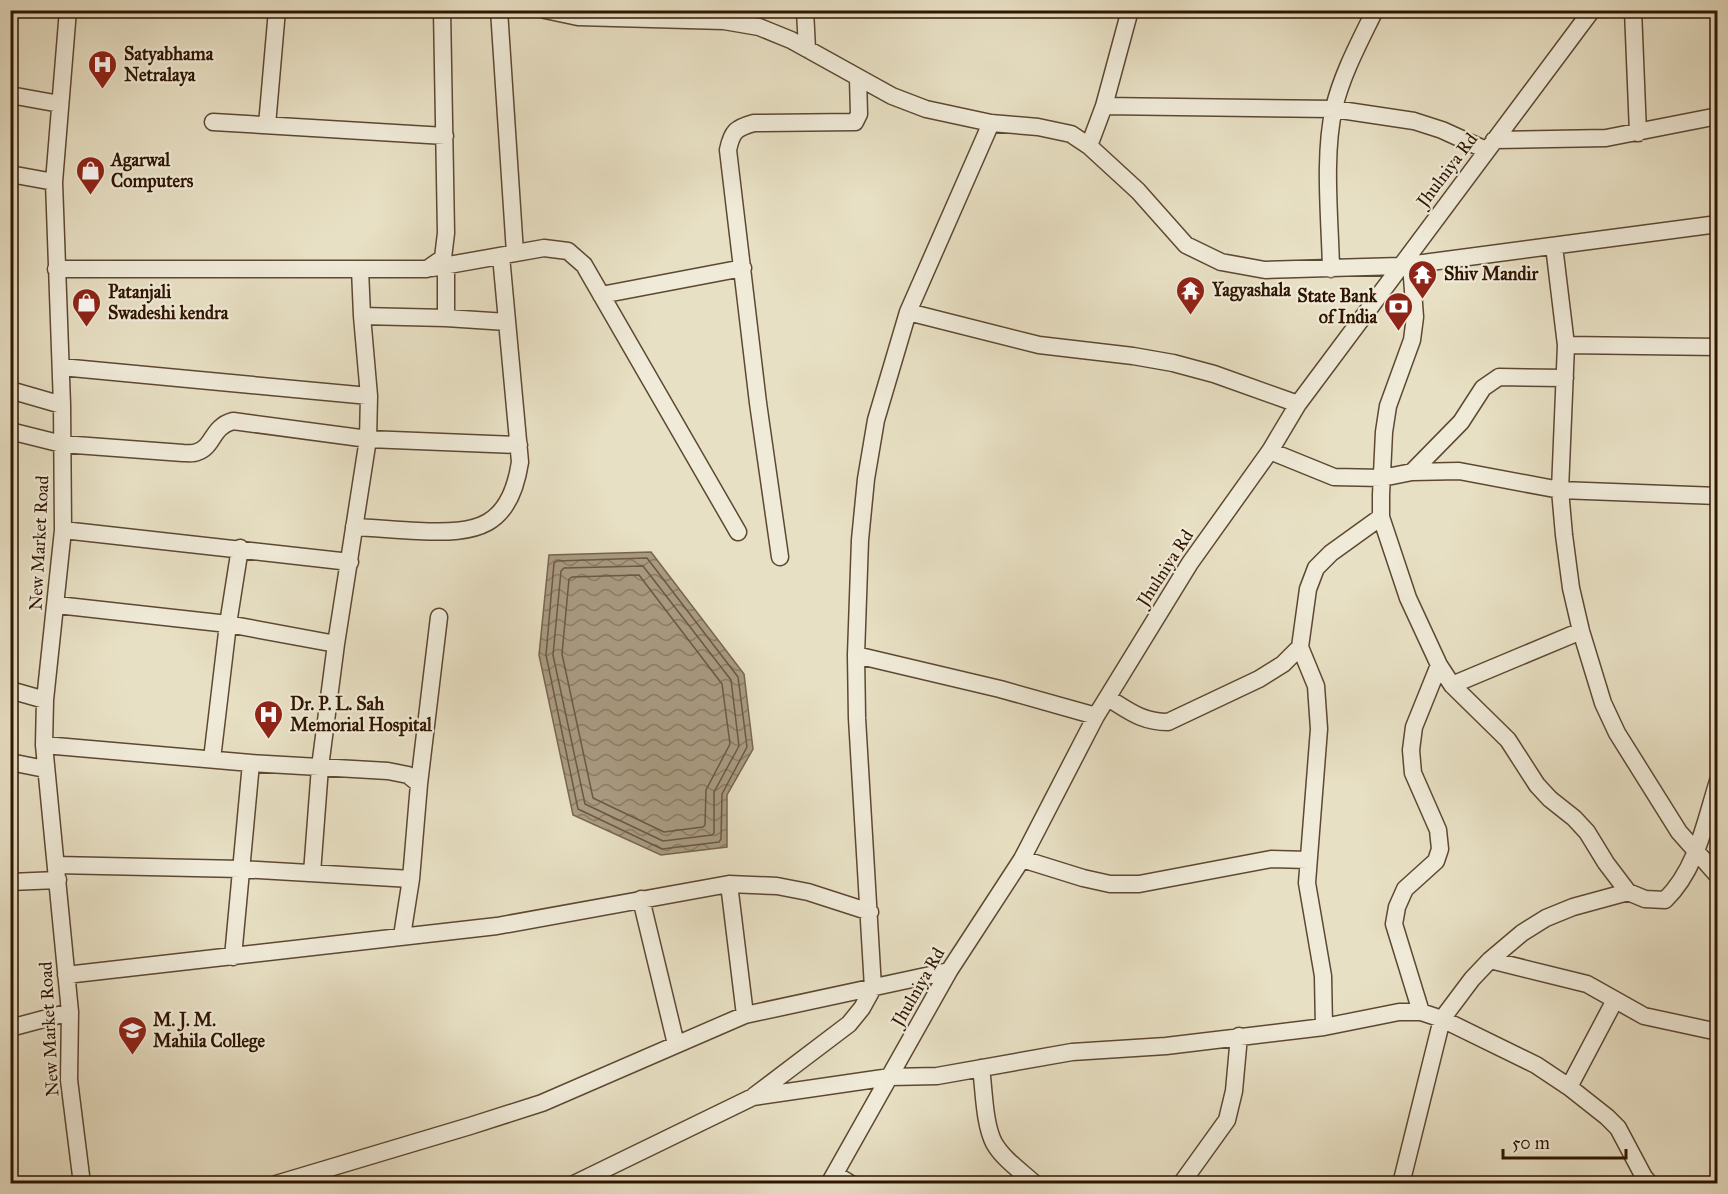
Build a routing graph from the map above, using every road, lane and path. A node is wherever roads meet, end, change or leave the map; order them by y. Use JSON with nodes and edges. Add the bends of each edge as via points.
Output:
{"nodes":[{"id":1,"x":68,"y":10,"type":"edge"},
{"id":2,"x":277,"y":10,"type":"edge"},
{"id":3,"x":442,"y":10,"type":"edge"},
{"id":4,"x":499,"y":10,"type":"edge"},
{"id":5,"x":545,"y":10,"type":"edge"},
{"id":6,"x":805,"y":10,"type":"edge"},
{"id":7,"x":1130,"y":10,"type":"edge"},
{"id":8,"x":1375,"y":10,"type":"edge"},
{"id":9,"x":1592,"y":10,"type":"edge"},
{"id":10,"x":1633,"y":10,"type":"edge"},
{"id":11,"x":758,"y":19,"type":"edge"},
{"id":12,"x":807,"y":49,"type":"junction"},
{"id":13,"x":858,"y":78,"type":"junction"},
{"id":14,"x":10,"y":95,"type":"edge"},
{"id":15,"x":60,"y":104,"type":"junction"},
{"id":16,"x":1104,"y":106,"type":"junction"},
{"id":17,"x":1334,"y":109,"type":"junction"},
{"id":18,"x":1718,"y":116,"type":"edge"},
{"id":19,"x":213,"y":122,"type":"dead end"},
{"id":20,"x":991,"y":123,"type":"junction"},
{"id":21,"x":267,"y":125,"type":"junction"},
{"id":22,"x":1638,"y":132,"type":"junction"},
{"id":23,"x":445,"y":136,"type":"junction"},
{"id":24,"x":1490,"y":145,"type":"junction"},
{"id":25,"x":1089,"y":146,"type":"junction"},
{"id":26,"x":10,"y":174,"type":"edge"},
{"id":27,"x":54,"y":182,"type":"junction"},
{"id":28,"x":1718,"y":224,"type":"edge"},
{"id":29,"x":1554,"y":246,"type":"junction"},
{"id":30,"x":508,"y":255,"type":"junction"},
{"id":31,"x":1406,"y":265,"type":"junction"},
{"id":32,"x":446,"y":266,"type":"junction"},
{"id":33,"x":743,"y":268,"type":"junction"},
{"id":34,"x":56,"y":269,"type":"junction"},
{"id":35,"x":360,"y":269,"type":"junction"},
{"id":36,"x":427,"y":269,"type":"junction"},
{"id":37,"x":1331,"y":269,"type":"junction"},
{"id":38,"x":601,"y":295,"type":"junction"},
{"id":39,"x":908,"y":312,"type":"junction"},
{"id":40,"x":362,"y":316,"type":"junction"},
{"id":41,"x":446,"y":318,"type":"junction"},
{"id":42,"x":507,"y":322,"type":"junction"},
{"id":43,"x":1566,"y":345,"type":"junction"},
{"id":44,"x":1718,"y":347,"type":"edge"},
{"id":45,"x":61,"y":367,"type":"junction"},
{"id":46,"x":1565,"y":378,"type":"junction"},
{"id":47,"x":10,"y":390,"type":"edge"},
{"id":48,"x":369,"y":396,"type":"junction"},
{"id":49,"x":1298,"y":404,"type":"junction"},
{"id":50,"x":62,"y":405,"type":"junction"},
{"id":51,"x":10,"y":431,"type":"edge"},
{"id":52,"x":368,"y":439,"type":"junction"},
{"id":53,"x":62,"y":444,"type":"junction"},
{"id":54,"x":519,"y":445,"type":"junction"},
{"id":55,"x":1270,"y":451,"type":"junction"},
{"id":56,"x":1412,"y":472,"type":"junction"},
{"id":57,"x":1382,"y":478,"type":"junction"},
{"id":58,"x":1560,"y":490,"type":"junction"},
{"id":59,"x":1718,"y":496,"type":"edge"},
{"id":60,"x":1381,"y":517,"type":"junction"},
{"id":61,"x":354,"y":527,"type":"junction"},
{"id":62,"x":63,"y":530,"type":"junction"},
{"id":63,"x":738,"y":532,"type":"dead end"},
{"id":64,"x":240,"y":548,"type":"junction"},
{"id":65,"x":780,"y":557,"type":"dead end"},
{"id":66,"x":350,"y":562,"type":"junction"},
{"id":67,"x":57,"y":605,"type":"junction"},
{"id":68,"x":439,"y":617,"type":"dead end"},
{"id":69,"x":228,"y":624,"type":"junction"},
{"id":70,"x":1581,"y":631,"type":"junction"},
{"id":71,"x":336,"y":644,"type":"junction"},
{"id":72,"x":1300,"y":646,"type":"junction"},
{"id":73,"x":856,"y":655,"type":"junction"},
{"id":74,"x":1439,"y":665,"type":"junction"},
{"id":75,"x":1452,"y":685,"type":"junction"},
{"id":76,"x":10,"y":690,"type":"edge"},
{"id":77,"x":1108,"y":698,"type":"junction"},
{"id":78,"x":45,"y":700,"type":"junction"},
{"id":79,"x":1096,"y":716,"type":"junction"},
{"id":80,"x":45,"y":745,"type":"junction"},
{"id":81,"x":212,"y":759,"type":"junction"},
{"id":82,"x":10,"y":762,"type":"edge"},
{"id":83,"x":251,"y":763,"type":"junction"},
{"id":84,"x":320,"y":767,"type":"junction"},
{"id":85,"x":45,"y":769,"type":"junction"},
{"id":86,"x":1718,"y":781,"type":"edge"},
{"id":87,"x":419,"y":784,"type":"junction"},
{"id":88,"x":1696,"y":853,"type":"junction"},
{"id":89,"x":1022,"y":859,"type":"junction"},
{"id":90,"x":1308,"y":860,"type":"junction"},
{"id":91,"x":242,"y":869,"type":"junction"},
{"id":92,"x":57,"y":872,"type":"junction"},
{"id":93,"x":312,"y":873,"type":"junction"},
{"id":94,"x":1718,"y":876,"type":"edge"},
{"id":95,"x":411,"y":879,"type":"junction"},
{"id":96,"x":10,"y":882,"type":"edge"},
{"id":97,"x":729,"y":884,"type":"junction"},
{"id":98,"x":1628,"y":892,"type":"junction"},
{"id":99,"x":641,"y":899,"type":"junction"},
{"id":100,"x":870,"y":912,"type":"junction"},
{"id":101,"x":402,"y":936,"type":"junction"},
{"id":102,"x":234,"y":957,"type":"junction"},
{"id":103,"x":1490,"y":960,"type":"junction"},
{"id":104,"x":949,"y":970,"type":"junction"},
{"id":105,"x":66,"y":975,"type":"junction"},
{"id":106,"x":873,"y":988,"type":"junction"},
{"id":107,"x":1615,"y":1000,"type":"junction"},
{"id":108,"x":70,"y":1012,"type":"junction"},
{"id":109,"x":1420,"y":1012,"type":"junction"},
{"id":110,"x":745,"y":1016,"type":"junction"},
{"id":111,"x":1442,"y":1019,"type":"junction"},
{"id":112,"x":1324,"y":1027,"type":"junction"},
{"id":113,"x":10,"y":1028,"type":"edge"},
{"id":114,"x":1718,"y":1032,"type":"edge"},
{"id":115,"x":1239,"y":1036,"type":"junction"},
{"id":116,"x":676,"y":1044,"type":"junction"},
{"id":117,"x":981,"y":1068,"type":"junction"},
{"id":118,"x":890,"y":1077,"type":"junction"},
{"id":119,"x":1569,"y":1087,"type":"junction"},
{"id":120,"x":753,"y":1097,"type":"junction"},
{"id":121,"x":832,"y":1179,"type":"edge"},
{"id":122,"x":579,"y":1182,"type":"edge"},
{"id":123,"x":82,"y":1184,"type":"edge"},
{"id":124,"x":276,"y":1184,"type":"edge"},
{"id":125,"x":851,"y":1184,"type":"edge"},
{"id":126,"x":1035,"y":1184,"type":"edge"},
{"id":127,"x":1181,"y":1184,"type":"edge"},
{"id":128,"x":1401,"y":1184,"type":"edge"},
{"id":129,"x":1650,"y":1184,"type":"edge"}],
"edges":[{"from":1,"to":15,"type":"street","name":"New Market Road"},
{"from":2,"to":21,"type":"street"},
{"from":3,"to":23,"type":"street"},
{"from":4,"to":30,"type":"street"},
{"from":5,"to":11,"type":"street","via":[[578,17]]},
{"from":6,"to":12,"type":"street"},
{"from":7,"to":16,"type":"street"},
{"from":8,"to":17,"type":"street"},
{"from":9,"to":24,"type":"street","name":"Jhulniya Rd"},
{"from":10,"to":22,"type":"street"},
{"from":11,"to":12,"type":"street"},
{"from":12,"to":13,"type":"street"},
{"from":13,"to":20,"type":"street","via":[[926,109]]},
{"from":13,"to":33,"type":"street","via":[[859,114],[855,122],[754,123],[739,127],[731,136],[728,150]]},
{"from":14,"to":15,"type":"street"},
{"from":15,"to":27,"type":"street","name":"New Market Road"},
{"from":16,"to":17,"type":"street"},
{"from":16,"to":25,"type":"street"},
{"from":17,"to":24,"type":"street","via":[[1414,121]]},
{"from":17,"to":37,"type":"street","via":[[1329,158]]},
{"from":18,"to":22,"type":"street"},
{"from":19,"to":21,"type":"street"},
{"from":20,"to":25,"type":"street","via":[[1071,134]]},
{"from":20,"to":39,"type":"street"},
{"from":21,"to":23,"type":"street"},
{"from":22,"to":24,"type":"street","via":[[1606,138]]},
{"from":23,"to":36,"type":"street","via":[[443,258]]},
{"from":24,"to":31,"type":"street","name":"Jhulniya Rd"},
{"from":25,"to":37,"type":"street","via":[[1138,191],[1186,245],[1221,262],[1265,270]]},
{"from":26,"to":27,"type":"street"},
{"from":27,"to":34,"type":"street","name":"New Market Road"},
{"from":28,"to":29,"type":"street"},
{"from":29,"to":31,"type":"street"},
{"from":29,"to":43,"type":"street"},
{"from":30,"to":32,"type":"street"},
{"from":30,"to":38,"type":"street","via":[[544,249],[568,252],[584,265]]},
{"from":30,"to":42,"type":"street"},
{"from":31,"to":37,"type":"street"},
{"from":31,"to":49,"type":"street","name":"Jhulniya Rd"},
{"from":31,"to":57,"type":"street","via":[[1415,317],[1412,340],[1388,406]]},
{"from":32,"to":36,"type":"street"},
{"from":32,"to":41,"type":"street"},
{"from":33,"to":38,"type":"street"},
{"from":33,"to":65,"type":"street"},
{"from":34,"to":35,"type":"street"},
{"from":34,"to":45,"type":"street","name":"New Market Road"},
{"from":35,"to":36,"type":"street"},
{"from":35,"to":40,"type":"street"},
{"from":38,"to":63,"type":"street"},
{"from":39,"to":49,"type":"street","via":[[1039,345],[1173,363]]},
{"from":39,"to":73,"type":"street","via":[[876,420],[866,479]]},
{"from":40,"to":41,"type":"street"},
{"from":40,"to":48,"type":"street"},
{"from":41,"to":42,"type":"street"},
{"from":42,"to":54,"type":"street"},
{"from":43,"to":44,"type":"street"},
{"from":43,"to":46,"type":"street"},
{"from":45,"to":48,"type":"street"},
{"from":45,"to":50,"type":"street","name":"New Market Road"},
{"from":46,"to":56,"type":"street","via":[[1499,377],[1483,388],[1461,422]]},
{"from":46,"to":58,"type":"street"},
{"from":47,"to":50,"type":"street"},
{"from":48,"to":52,"type":"street"},
{"from":49,"to":55,"type":"street","name":"Jhulniya Rd"},
{"from":50,"to":53,"type":"street","name":"New Market Road"},
{"from":51,"to":53,"type":"street"},
{"from":52,"to":53,"type":"street","via":[[233,421],[223,424],[199,452]]},
{"from":52,"to":54,"type":"street"},
{"from":52,"to":61,"type":"street"},
{"from":53,"to":62,"type":"street","name":"New Market Road"},
{"from":54,"to":61,"type":"street","via":[[517,483],[508,503],[496,517],[474,530]]},
{"from":55,"to":57,"type":"street","via":[[1334,477]]},
{"from":55,"to":77,"type":"street","name":"Jhulniya Rd","via":[[1190,563]]},
{"from":56,"to":57,"type":"street"},
{"from":56,"to":58,"type":"street","via":[[1459,471]]},
{"from":57,"to":60,"type":"street"},
{"from":58,"to":59,"type":"street"},
{"from":58,"to":70,"type":"street","via":[[1571,588]]},
{"from":60,"to":72,"type":"street","via":[[1330,553],[1316,568],[1308,590]]},
{"from":60,"to":74,"type":"street","via":[[1408,598]]},
{"from":61,"to":66,"type":"street"},
{"from":62,"to":64,"type":"street"},
{"from":62,"to":67,"type":"street","name":"New Market Road"},
{"from":64,"to":66,"type":"street"},
{"from":64,"to":69,"type":"street"},
{"from":66,"to":71,"type":"street"},
{"from":67,"to":69,"type":"street"},
{"from":67,"to":78,"type":"street","name":"New Market Road"},
{"from":68,"to":87,"type":"street"},
{"from":69,"to":71,"type":"street"},
{"from":69,"to":81,"type":"street"},
{"from":70,"to":75,"type":"street"},
{"from":70,"to":88,"type":"street","via":[[1603,703],[1617,733]]},
{"from":71,"to":84,"type":"street"},
{"from":72,"to":77,"type":"street","via":[[1283,664],[1259,679],[1168,722],[1140,718]]},
{"from":72,"to":90,"type":"street","via":[[1316,686],[1319,706]]},
{"from":73,"to":79,"type":"street"},
{"from":73,"to":100,"type":"street"},
{"from":74,"to":75,"type":"street"},
{"from":74,"to":109,"type":"street","via":[[1414,727],[1411,750],[1413,773],[1438,830],[1440,849],[1436,861],[1405,889],[1394,924]]},
{"from":75,"to":98,"type":"street","via":[[1508,740],[1550,799],[1587,832]]},
{"from":76,"to":78,"type":"street"},
{"from":77,"to":79,"type":"street","name":"Jhulniya Rd"},
{"from":78,"to":80,"type":"street","name":"New Market Road"},
{"from":79,"to":89,"type":"street","name":"Jhulniya Rd"},
{"from":80,"to":81,"type":"street"},
{"from":80,"to":85,"type":"street","name":"New Market Road"},
{"from":81,"to":83,"type":"street"},
{"from":82,"to":85,"type":"street"},
{"from":83,"to":84,"type":"street"},
{"from":83,"to":91,"type":"street"},
{"from":84,"to":87,"type":"street","via":[[408,774]]},
{"from":84,"to":93,"type":"street"},
{"from":85,"to":92,"type":"street","name":"New Market Road"},
{"from":86,"to":88,"type":"street"},
{"from":87,"to":95,"type":"street"},
{"from":88,"to":94,"type":"street"},
{"from":88,"to":98,"type":"street","via":[[1677,888],[1665,900],[1645,899]]},
{"from":89,"to":90,"type":"street","via":[[1110,884],[1139,884],[1271,859]]},
{"from":89,"to":104,"type":"street","name":"Jhulniya Rd"},
{"from":90,"to":112,"type":"street","via":[[1310,908],[1323,976]]},
{"from":91,"to":92,"type":"street"},
{"from":91,"to":93,"type":"street"},
{"from":91,"to":102,"type":"street"},
{"from":92,"to":96,"type":"street"},
{"from":92,"to":105,"type":"street","name":"New Market Road"},
{"from":93,"to":95,"type":"street"},
{"from":95,"to":101,"type":"street"},
{"from":97,"to":99,"type":"street"},
{"from":97,"to":100,"type":"street","via":[[808,892]]},
{"from":97,"to":110,"type":"street"},
{"from":98,"to":103,"type":"street","via":[[1546,918]]},
{"from":99,"to":101,"type":"street","via":[[497,926]]},
{"from":99,"to":116,"type":"street"},
{"from":100,"to":106,"type":"street"},
{"from":101,"to":102,"type":"street"},
{"from":102,"to":105,"type":"street"},
{"from":103,"to":107,"type":"street","via":[[1587,984]]},
{"from":103,"to":111,"type":"street"},
{"from":104,"to":106,"type":"street"},
{"from":104,"to":118,"type":"street","name":"Jhulniya Rd"},
{"from":105,"to":108,"type":"street","name":"New Market Road"},
{"from":106,"to":110,"type":"street"},
{"from":106,"to":120,"type":"street","via":[[849,1024]]},
{"from":107,"to":114,"type":"street","via":[[1644,1016]]},
{"from":107,"to":119,"type":"street"},
{"from":108,"to":113,"type":"street"},
{"from":108,"to":123,"type":"street","name":"New Market Road","via":[[69,1080]]},
{"from":109,"to":111,"type":"street"},
{"from":109,"to":112,"type":"street","via":[[1400,1012]]},
{"from":110,"to":116,"type":"street"},
{"from":111,"to":119,"type":"street","via":[[1536,1065]]},
{"from":111,"to":128,"type":"street"},
{"from":112,"to":115,"type":"street"},
{"from":115,"to":117,"type":"street","via":[[1072,1053]]},
{"from":115,"to":127,"type":"street","via":[[1227,1120]]},
{"from":116,"to":124,"type":"street","via":[[542,1103]]},
{"from":117,"to":118,"type":"street","via":[[937,1076]]},
{"from":117,"to":126,"type":"street","via":[[988,1123],[995,1144]]},
{"from":118,"to":120,"type":"street"},
{"from":118,"to":121,"type":"street","name":"Jhulniya Rd"},
{"from":119,"to":129,"type":"street","via":[[1618,1128]]},
{"from":120,"to":122,"type":"street"},
{"from":121,"to":125,"type":"street"}]}
